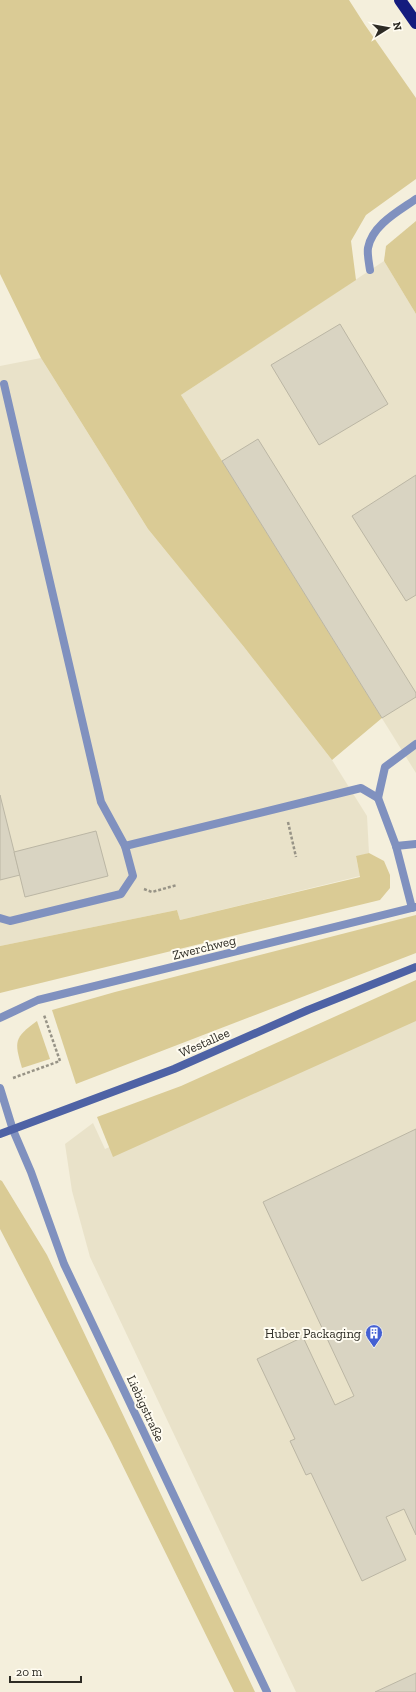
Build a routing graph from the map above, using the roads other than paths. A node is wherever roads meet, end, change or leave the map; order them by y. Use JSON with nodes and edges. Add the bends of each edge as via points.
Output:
{"nodes":[{"id":1,"x":400,"y":0,"type":"edge"},
{"id":2,"x":416,"y":23,"type":"edge"},
{"id":3,"x":416,"y":199,"type":"edge"},
{"id":4,"x":370,"y":270,"type":"dead end"},
{"id":5,"x":4,"y":384,"type":"dead end"},
{"id":6,"x":416,"y":744,"type":"edge"},
{"id":7,"x":378,"y":798,"type":"junction"},
{"id":8,"x":416,"y":844,"type":"edge"},
{"id":9,"x":125,"y":846,"type":"junction"},
{"id":10,"x":396,"y":846,"type":"junction"},
{"id":11,"x":414,"y":908,"type":"edge"},
{"id":12,"x":0,"y":918,"type":"edge"},
{"id":13,"x":416,"y":967,"type":"edge"},
{"id":14,"x":0,"y":1018,"type":"edge"},
{"id":15,"x":0,"y":1088,"type":"edge"},
{"id":16,"x":13,"y":1130,"type":"junction"},
{"id":17,"x":0,"y":1134,"type":"edge"},
{"id":18,"x":268,"y":1692,"type":"edge"}],
"edges":[{"from":1,"to":2,"type":"highway"},
{"from":3,"to":4,"type":"street","via":[[376,230],[368,247]]},
{"from":5,"to":9,"type":"street","via":[[101,802]]},
{"from":6,"to":7,"type":"street","via":[[385,767]]},
{"from":7,"to":9,"type":"street","via":[[361,788]]},
{"from":7,"to":10,"type":"street"},
{"from":8,"to":10,"type":"street"},
{"from":9,"to":12,"type":"street","via":[[133,876],[122,894],[10,921]]},
{"from":10,"to":11,"type":"street"},
{"from":11,"to":14,"type":"street","name":"Zwerchweg","via":[[38,1000]]},
{"from":13,"to":16,"type":"main road","name":"Westallee","via":[[308,1010],[174,1069]]},
{"from":15,"to":16,"type":"street"},
{"from":16,"to":17,"type":"main road","name":"Westallee"},
{"from":16,"to":18,"type":"street","name":"Liebigstraße","via":[[64,1264]]}]}
